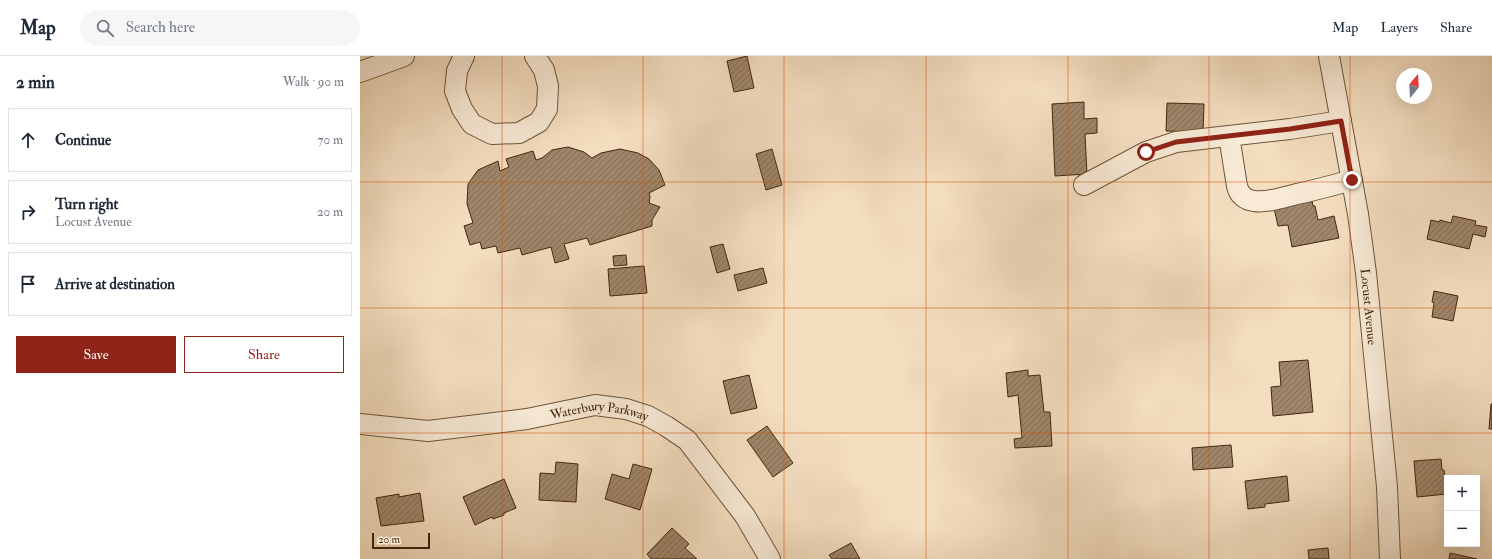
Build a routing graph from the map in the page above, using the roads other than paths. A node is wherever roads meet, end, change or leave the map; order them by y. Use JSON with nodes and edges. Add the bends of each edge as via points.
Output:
{"nodes":[{"id":1,"x":404,"y":56,"type":"edge"},
{"id":2,"x":464,"y":56,"type":"edge"},
{"id":3,"x":535,"y":56,"type":"edge"},
{"id":4,"x":1329,"y":56,"type":"edge"},
{"id":5,"x":360,"y":72,"type":"edge"},
{"id":6,"x":1341,"y":121,"type":"junction"},
{"id":7,"x":1229,"y":136,"type":"junction"},
{"id":8,"x":1352,"y":180,"type":"junction"},
{"id":9,"x":1084,"y":185,"type":"dead end"},
{"id":10,"x":360,"y":424,"type":"edge"},
{"id":11,"x":770,"y":559,"type":"edge"},
{"id":12,"x":1390,"y":559,"type":"edge"}],
"edges":[{"from":1,"to":5,"type":"street"},
{"from":2,"to":3,"type":"street","via":[[457,71],[455,91],[462,109],[472,124],[496,134],[519,133],[539,122],[547,109],[548,86],[544,70]]},
{"from":4,"to":6,"type":"street","name":"Locust Avenue"},
{"from":6,"to":7,"type":"street"},
{"from":6,"to":8,"type":"street","name":"Locust Avenue"},
{"from":7,"to":8,"type":"street","via":[[1239,194],[1246,199],[1263,201],[1283,198]]},
{"from":7,"to":9,"type":"street","via":[[1176,142],[1159,147]]},
{"from":8,"to":12,"type":"street","name":"Locust Avenue","via":[[1366,273],[1387,487]]},
{"from":10,"to":11,"type":"street","name":"Waterbury Parkway","via":[[428,431],[527,419],[595,405],[648,416],[687,440],[745,516]]}]}
